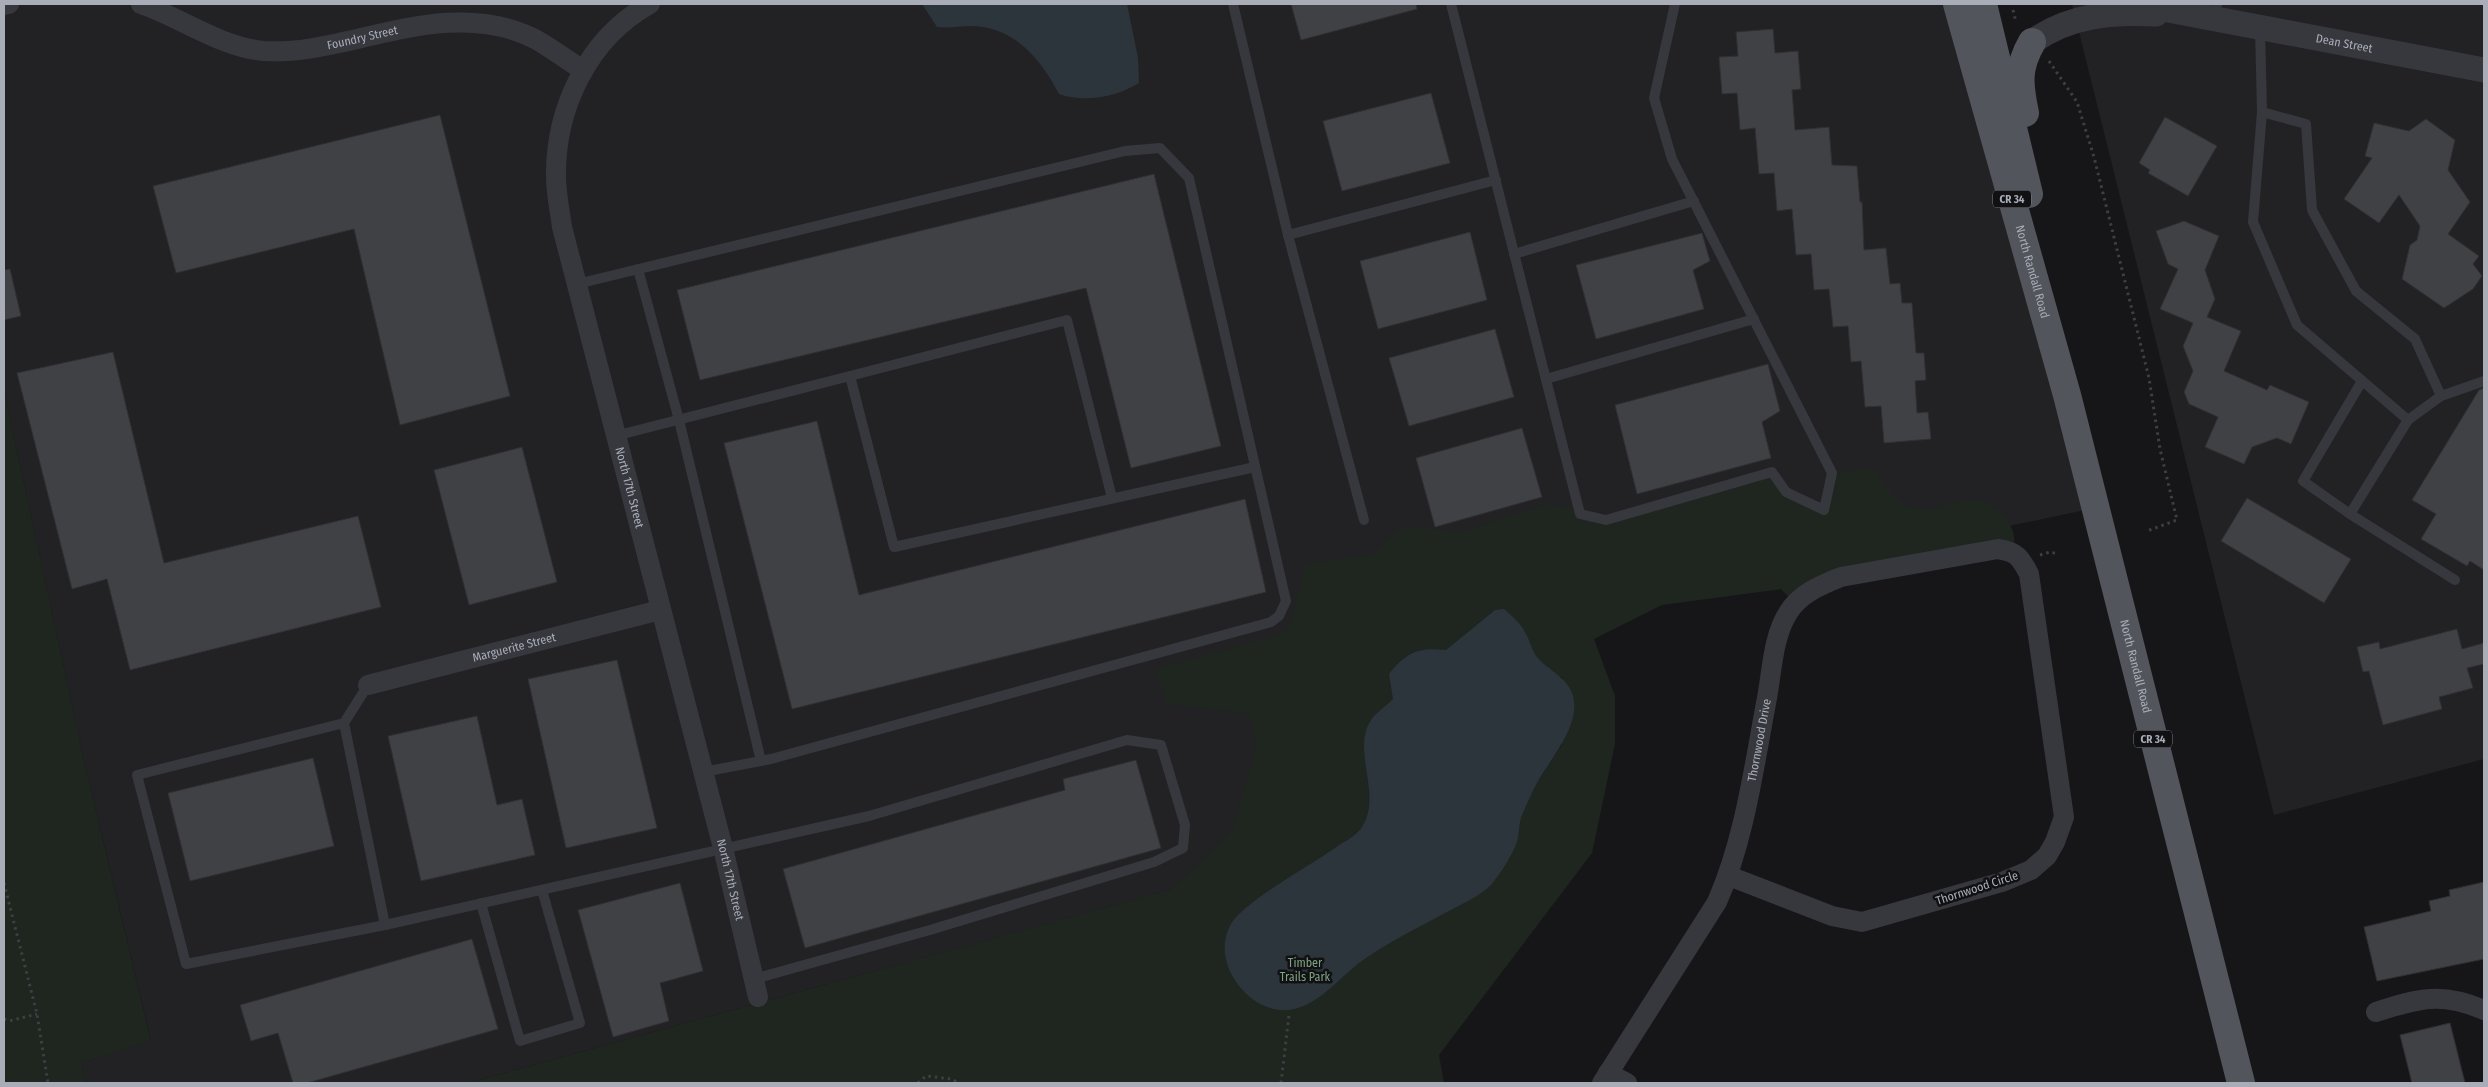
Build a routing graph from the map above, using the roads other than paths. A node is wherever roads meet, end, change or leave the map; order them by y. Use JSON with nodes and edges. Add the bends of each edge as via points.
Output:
{"nodes":[{"id":1,"x":9,"y":4,"type":"edge"},
{"id":2,"x":141,"y":4,"type":"edge"},
{"id":3,"x":650,"y":4,"type":"edge"},
{"id":4,"x":1233,"y":4,"type":"edge"},
{"id":5,"x":1451,"y":4,"type":"edge"},
{"id":6,"x":1675,"y":4,"type":"edge"},
{"id":7,"x":1957,"y":4,"type":"edge"},
{"id":8,"x":1983,"y":4,"type":"edge"},
{"id":9,"x":2136,"y":4,"type":"edge"},
{"id":10,"x":4,"y":5,"type":"edge"},
{"id":11,"x":2212,"y":13,"type":"edge"},
{"id":12,"x":2260,"y":28,"type":"junction"},
{"id":13,"x":2024,"y":32,"type":"joint"},
{"id":14,"x":583,"y":70,"type":"junction"},
{"id":15,"x":2484,"y":70,"type":"edge"},
{"id":16,"x":2262,"y":112,"type":"junction"},
{"id":17,"x":1496,"y":180,"type":"junction"},
{"id":18,"x":1694,"y":201,"type":"junction"},
{"id":19,"x":2036,"y":225,"type":"junction"},
{"id":20,"x":1288,"y":235,"type":"junction"},
{"id":21,"x":1514,"y":254,"type":"junction"},
{"id":22,"x":638,"y":269,"type":"junction"},
{"id":23,"x":576,"y":284,"type":"junction"},
{"id":24,"x":1754,"y":319,"type":"junction"},
{"id":25,"x":850,"y":376,"type":"junction"},
{"id":26,"x":1546,"y":379,"type":"junction"},
{"id":27,"x":2362,"y":381,"type":"junction"},
{"id":28,"x":2484,"y":382,"type":"edge"},
{"id":29,"x":2067,"y":394,"type":"junction"},
{"id":30,"x":2441,"y":396,"type":"junction"},
{"id":31,"x":678,"y":420,"type":"junction"},
{"id":32,"x":2408,"y":420,"type":"junction"},
{"id":33,"x":615,"y":436,"type":"junction"},
{"id":34,"x":1255,"y":467,"type":"junction"},
{"id":35,"x":1112,"y":498,"type":"junction"},
{"id":36,"x":2350,"y":514,"type":"junction"},
{"id":37,"x":1364,"y":520,"type":"dead end"},
{"id":38,"x":2022,"y":561,"type":"joint"},
{"id":39,"x":2455,"y":580,"type":"dead end"},
{"id":40,"x":660,"y":610,"type":"junction"},
{"id":41,"x":368,"y":685,"type":"joint"},
{"id":42,"x":344,"y":724,"type":"junction"},
{"id":43,"x":762,"y":761,"type":"junction"},
{"id":44,"x":703,"y":772,"type":"junction"},
{"id":45,"x":723,"y":848,"type":"junction"},
{"id":46,"x":1729,"y":876,"type":"junction"},
{"id":47,"x":542,"y":890,"type":"junction"},
{"id":48,"x":481,"y":903,"type":"junction"},
{"id":49,"x":385,"y":925,"type":"junction"},
{"id":50,"x":756,"y":988,"type":"joint"},
{"id":51,"x":2484,"y":1010,"type":"edge"},
{"id":52,"x":2376,"y":1012,"type":"dead end"},
{"id":53,"x":1605,"y":1078,"type":"edge"},
{"id":54,"x":1627,"y":1083,"type":"edge"},
{"id":55,"x":2241,"y":1083,"type":"edge"}],
"edges":[{"from":1,"to":10,"type":"street"},
{"from":2,"to":14,"type":"street","name":"Foundry Street","via":[[238,46],[263,50],[317,48],[424,24],[478,23],[507,28],[535,39]]},
{"from":3,"to":14,"type":"street","name":"North 17th Street","via":[[616,28]]},
{"from":4,"to":20,"type":"lane"},
{"from":5,"to":17,"type":"lane"},
{"from":6,"to":18,"type":"lane","via":[[1654,98],[1672,159]]},
{"from":7,"to":29,"type":"main road","name":"North Randall Road","number":"CR 34"},
{"from":8,"to":19,"type":"main road","name":"North Randall Road","number":"CR 34"},
{"from":9,"to":11,"type":"street","name":"Dean Street"},
{"from":11,"to":12,"type":"street","name":"Dean Street"},
{"from":11,"to":13,"type":"street","name":"Dean Street","via":[[2081,18],[2046,32]]},
{"from":12,"to":15,"type":"street","name":"Dean Street"},
{"from":12,"to":16,"type":"lane"},
{"from":13,"to":19,"type":"main road","name":"North Randall Road","number":"CR 34","via":[[2020,73],[2025,116],[2038,174]]},
{"from":14,"to":23,"type":"street","name":"North 17th Street","via":[[564,116],[558,140],[556,178],[562,227]]},
{"from":16,"to":27,"type":"lane","via":[[2253,222],[2297,325]]},
{"from":16,"to":30,"type":"lane","via":[[2306,124],[2312,210],[2356,291],[2415,339]]},
{"from":17,"to":20,"type":"lane"},
{"from":17,"to":21,"type":"lane"},
{"from":18,"to":21,"type":"lane"},
{"from":18,"to":24,"type":"lane"},
{"from":19,"to":29,"type":"main road","name":"North Randall Road","number":"CR 34"},
{"from":20,"to":37,"type":"lane"},
{"from":21,"to":26,"type":"lane"},
{"from":22,"to":23,"type":"lane"},
{"from":22,"to":31,"type":"lane"},
{"from":22,"to":34,"type":"lane","via":[[1125,151],[1160,148],[1190,178]]},
{"from":23,"to":33,"type":"street","name":"North 17th Street"},
{"from":24,"to":26,"type":"lane"},
{"from":24,"to":26,"type":"lane","via":[[1832,472],[1824,510],[1786,492],[1772,472],[1606,520],[1580,514]]},
{"from":25,"to":31,"type":"lane"},
{"from":25,"to":35,"type":"lane","via":[[894,547]]},
{"from":25,"to":35,"type":"lane","via":[[1067,320]]},
{"from":27,"to":32,"type":"lane"},
{"from":27,"to":36,"type":"lane","via":[[2303,480]]},
{"from":28,"to":30,"type":"lane"},
{"from":29,"to":55,"type":"main road","name":"North Randall Road","number":"CR 34"},
{"from":30,"to":32,"type":"lane"},
{"from":31,"to":33,"type":"lane"},
{"from":31,"to":43,"type":"lane"},
{"from":32,"to":36,"type":"lane"},
{"from":33,"to":40,"type":"street","name":"North 17th Street"},
{"from":34,"to":35,"type":"lane"},
{"from":34,"to":43,"type":"lane","via":[[1286,601],[1279,616],[1271,622]]},
{"from":36,"to":39,"type":"lane"},
{"from":38,"to":46,"type":"street","name":"Thornwood Drive","via":[[2012,551],[1998,549],[1841,578],[1817,587],[1795,604],[1782,623]]},
{"from":38,"to":46,"type":"street","name":"Thornwood Circle","via":[[2029,574],[2064,817],[2062,829],[2047,856],[2031,870],[2002,882],[1862,922],[1832,916]]},
{"from":40,"to":41,"type":"street","name":"Marguerite Street"},
{"from":40,"to":44,"type":"street","name":"North 17th Street"},
{"from":41,"to":42,"type":"lane"},
{"from":42,"to":49,"type":"lane"},
{"from":42,"to":49,"type":"lane","via":[[138,775],[186,964]]},
{"from":43,"to":44,"type":"lane"},
{"from":44,"to":45,"type":"street","name":"North 17th Street"},
{"from":45,"to":47,"type":"lane"},
{"from":45,"to":50,"type":"street","name":"North 17th Street"},
{"from":45,"to":50,"type":"lane","via":[[869,816],[1127,740],[1162,746],[1185,825],[1183,848],[1154,862],[939,927]]},
{"from":46,"to":53,"type":"street","name":"Thornwood Drive","via":[[1717,902]]},
{"from":47,"to":48,"type":"lane"},
{"from":47,"to":48,"type":"lane","via":[[580,1023],[520,1041]]},
{"from":48,"to":49,"type":"lane"},
{"from":51,"to":52,"type":"street","via":[[2441,997],[2408,1001]]},
{"from":53,"to":54,"type":"street"}]}
